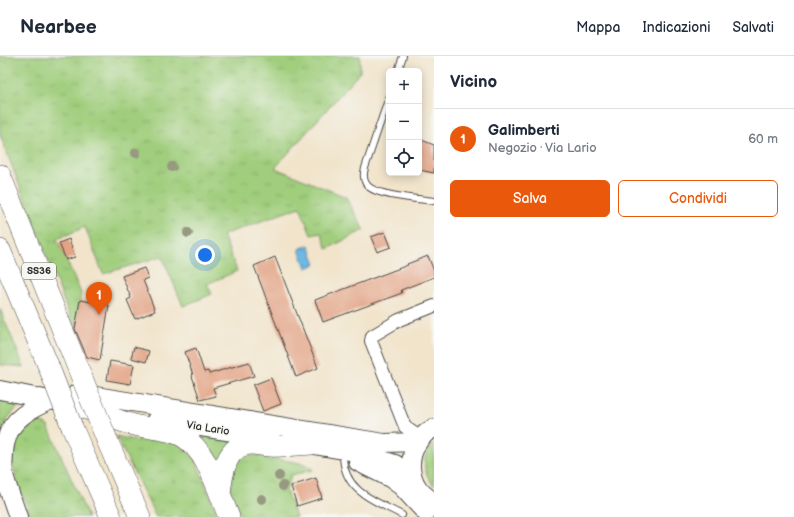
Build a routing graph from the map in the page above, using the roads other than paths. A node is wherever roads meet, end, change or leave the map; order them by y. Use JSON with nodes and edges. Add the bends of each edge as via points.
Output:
{"nodes":[{"id":1,"x":403,"y":56,"type":"edge"},
{"id":2,"x":399,"y":68,"type":"edge"},
{"id":3,"x":387,"y":104,"type":"edge"},
{"id":4,"x":0,"y":175,"type":"edge"},
{"id":5,"x":434,"y":201,"type":"edge"},
{"id":6,"x":0,"y":250,"type":"edge"},
{"id":7,"x":434,"y":306,"type":"edge"},
{"id":8,"x":0,"y":382,"type":"edge"},
{"id":9,"x":0,"y":390,"type":"edge"},
{"id":10,"x":51,"y":400,"type":"junction"},
{"id":11,"x":81,"y":407,"type":"junction"},
{"id":12,"x":424,"y":436,"type":"edge"},
{"id":13,"x":311,"y":444,"type":"junction"},
{"id":14,"x":343,"y":456,"type":"junction"},
{"id":15,"x":3,"y":476,"type":"edge"},
{"id":16,"x":412,"y":476,"type":"junction"},
{"id":17,"x":220,"y":494,"type":"junction"},
{"id":18,"x":428,"y":507,"type":"edge"},
{"id":19,"x":402,"y":516,"type":"dead end"},
{"id":20,"x":18,"y":517,"type":"edge"},
{"id":21,"x":110,"y":517,"type":"edge"},
{"id":22,"x":140,"y":517,"type":"edge"},
{"id":23,"x":229,"y":517,"type":"edge"}],
"edges":[{"from":1,"to":2,"type":"lane"},
{"from":3,"to":5,"type":"lane","via":[[365,168],[365,180],[368,186],[379,192]]},
{"from":4,"to":22,"type":"highway","number":"SS36","bridge":true},
{"from":6,"to":21,"type":"highway","number":"SS36","bridge":true},
{"from":7,"to":12,"type":"street","via":[[400,320],[372,336],[371,341],[405,428]]},
{"from":8,"to":12,"type":"main road","name":"Via Lario","via":[[384,443]]},
{"from":9,"to":10,"type":"main road","name":"Via Lario"},
{"from":10,"to":11,"type":"main road","name":"Via Lario"},
{"from":10,"to":15,"type":"main road","via":[[24,413],[12,427],[5,441]]},
{"from":11,"to":13,"type":"main road","name":"Via Lario"},
{"from":11,"to":17,"type":"highway","via":[[134,425],[181,436],[192,444],[206,462]]},
{"from":12,"to":16,"type":"main road","via":[[413,453]]},
{"from":13,"to":14,"type":"main road"},
{"from":13,"to":16,"type":"main road","name":"Via Lario","via":[[361,453],[395,464]]},
{"from":13,"to":17,"type":"highway","via":[[251,444],[237,448],[232,452],[222,475]]},
{"from":14,"to":18,"type":"main road","via":[[390,478]]},
{"from":14,"to":19,"type":"lane","via":[[345,473],[354,487]]},
{"from":15,"to":20,"type":"main road"},
{"from":16,"to":18,"type":"main road"},
{"from":17,"to":23,"type":"highway"}]}
